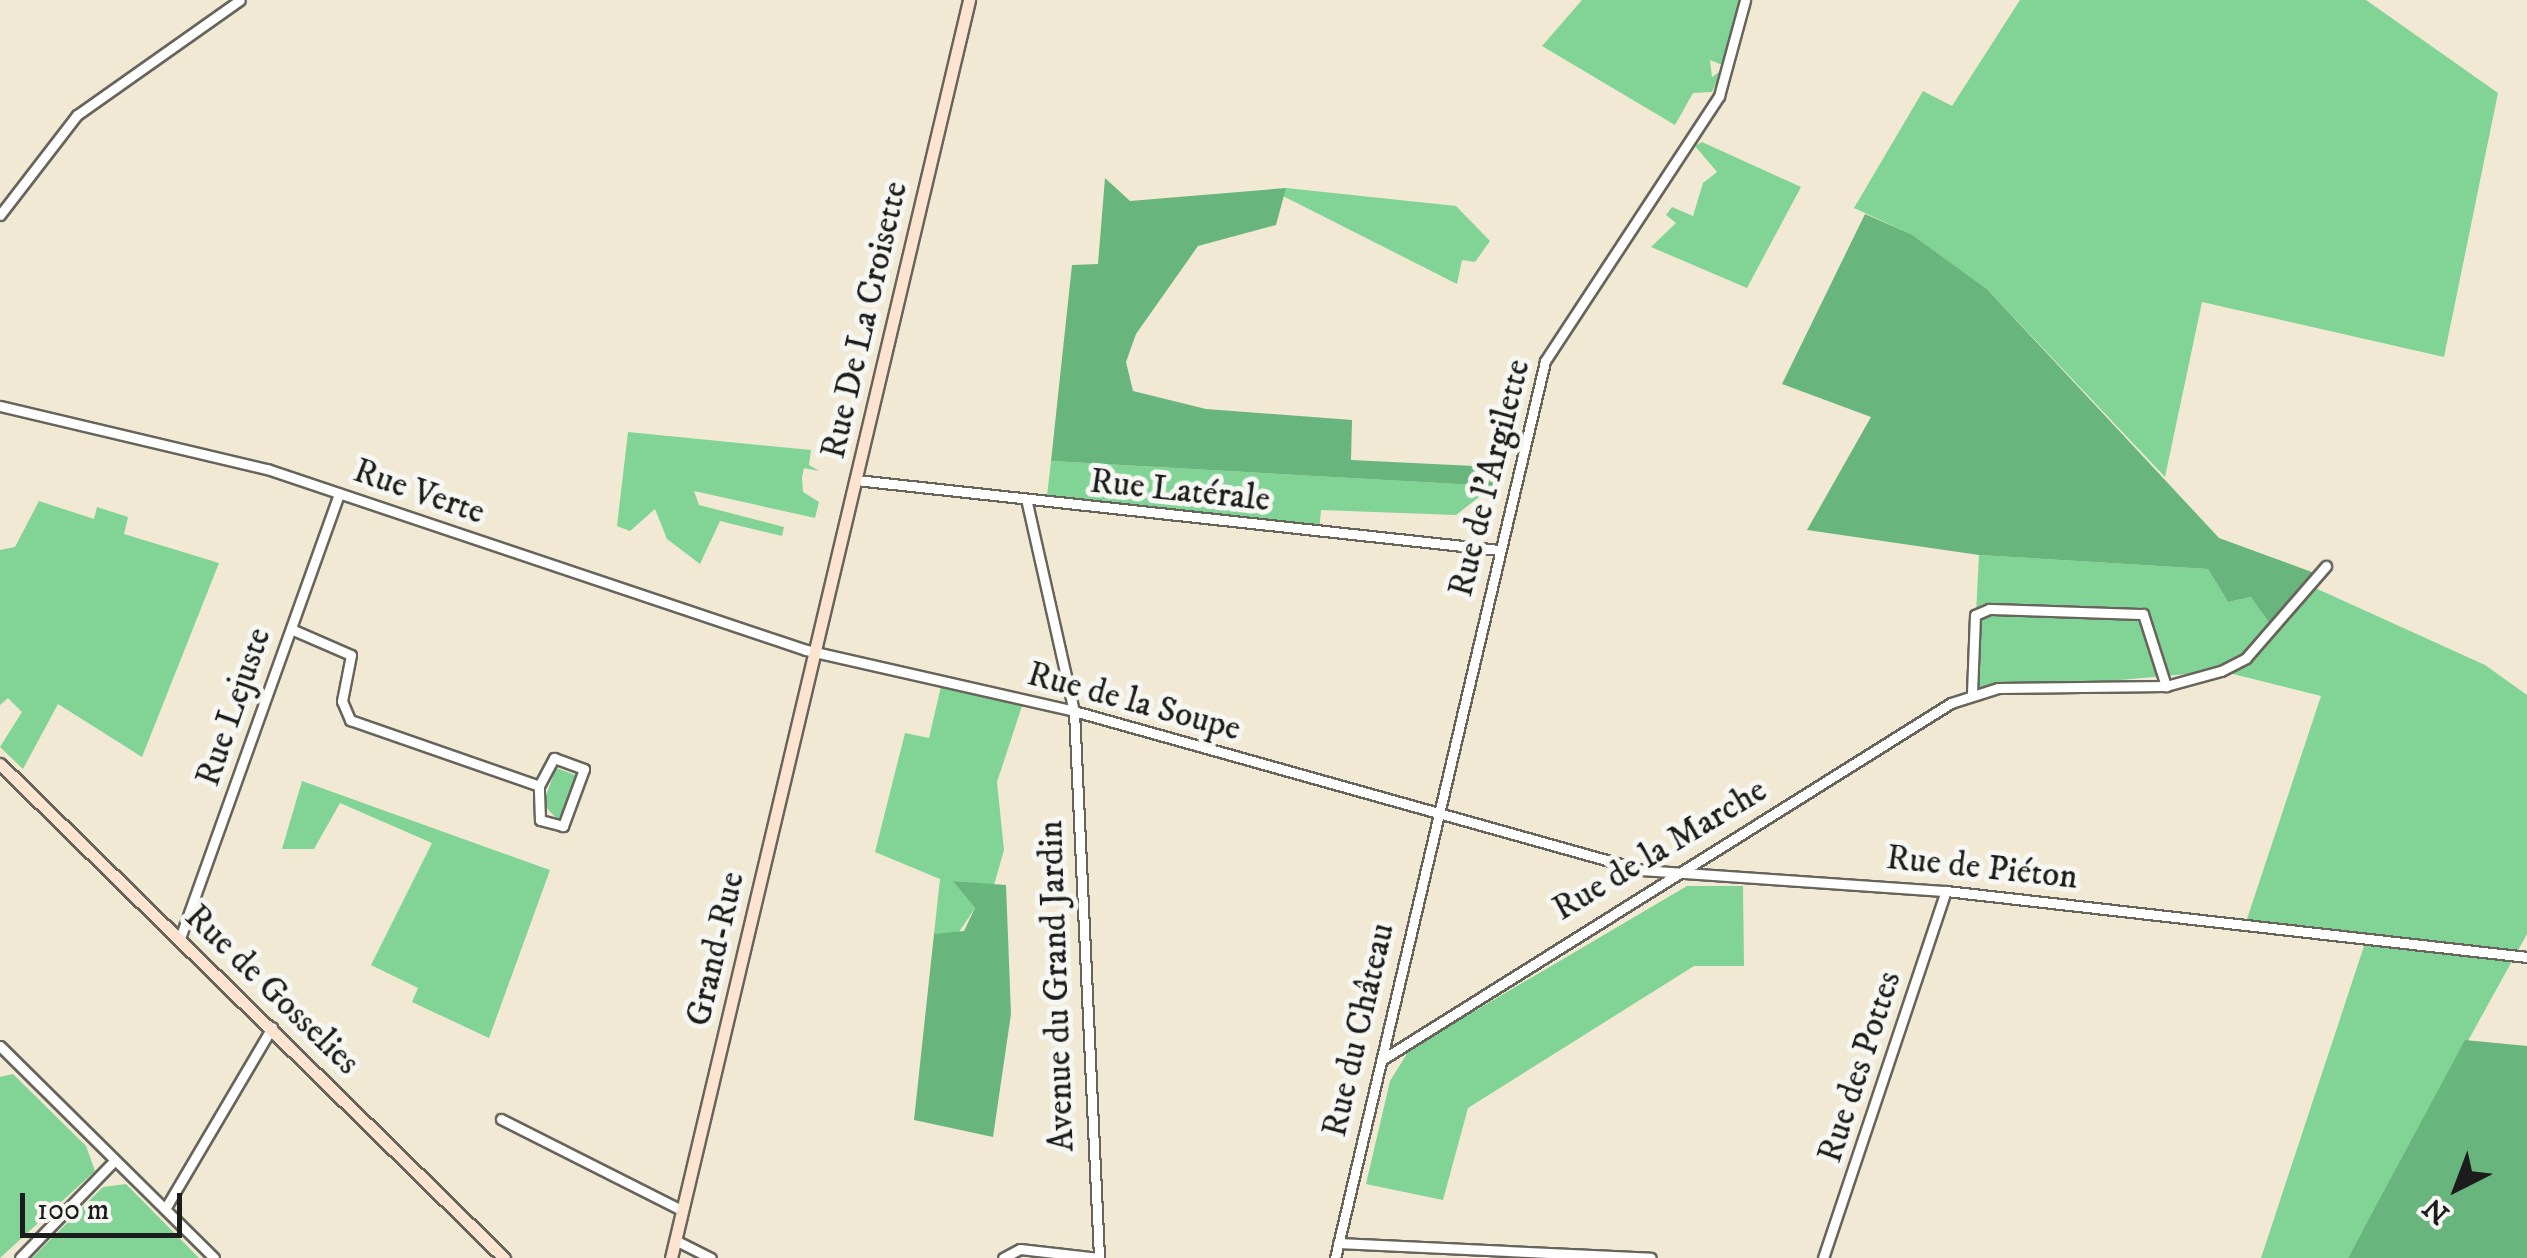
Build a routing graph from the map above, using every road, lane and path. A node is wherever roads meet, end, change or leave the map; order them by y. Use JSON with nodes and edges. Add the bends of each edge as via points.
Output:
{"nodes":[{"id":1,"x":240,"y":0,"type":"edge"},
{"id":2,"x":970,"y":0,"type":"edge"},
{"id":3,"x":1745,"y":0,"type":"edge"},
{"id":4,"x":0,"y":215,"type":"edge"},
{"id":5,"x":0,"y":406,"type":"edge"},
{"id":6,"x":856,"y":480,"type":"junction"},
{"id":7,"x":339,"y":494,"type":"junction"},
{"id":8,"x":1027,"y":503,"type":"junction"},
{"id":9,"x":1500,"y":550,"type":"junction"},
{"id":10,"x":2326,"y":566,"type":"dead end"},
{"id":11,"x":290,"y":629,"type":"junction"},
{"id":12,"x":814,"y":652,"type":"junction"},
{"id":13,"x":2166,"y":686,"type":"junction"},
{"id":14,"x":1972,"y":693,"type":"junction"},
{"id":15,"x":1074,"y":712,"type":"junction"},
{"id":16,"x":0,"y":764,"type":"edge"},
{"id":17,"x":539,"y":786,"type":"junction"},
{"id":18,"x":1437,"y":815,"type":"junction"},
{"id":19,"x":1674,"y":872,"type":"junction"},
{"id":20,"x":1946,"y":891,"type":"junction"},
{"id":21,"x":180,"y":938,"type":"junction"},
{"id":22,"x":2527,"y":957,"type":"edge"},
{"id":23,"x":272,"y":1027,"type":"junction"},
{"id":24,"x":2,"y":1053,"type":"edge"},
{"id":25,"x":1381,"y":1061,"type":"junction"},
{"id":26,"x":501,"y":1119,"type":"dead end"},
{"id":27,"x":115,"y":1160,"type":"junction"},
{"id":28,"x":165,"y":1209,"type":"junction"},
{"id":29,"x":681,"y":1210,"type":"junction"},
{"id":30,"x":675,"y":1240,"type":"junction"},
{"id":31,"x":1338,"y":1244,"type":"junction"},
{"id":32,"x":20,"y":1258,"type":"edge"},
{"id":33,"x":214,"y":1258,"type":"edge"},
{"id":34,"x":504,"y":1258,"type":"edge"},
{"id":35,"x":671,"y":1258,"type":"edge"},
{"id":36,"x":712,"y":1258,"type":"edge"},
{"id":37,"x":1003,"y":1258,"type":"edge"},
{"id":38,"x":1099,"y":1258,"type":"edge"},
{"id":39,"x":1335,"y":1258,"type":"edge"},
{"id":40,"x":1651,"y":1258,"type":"edge"},
{"id":41,"x":1823,"y":1258,"type":"edge"}],
"edges":[{"from":1,"to":4,"type":"street","via":[[77,116]]},
{"from":2,"to":6,"type":"main road","name":"Rue De La Croisette"},
{"from":3,"to":9,"type":"street","name":"Rue de l'Argilette","via":[[1732,69],[1696,134],[1552,345]]},
{"from":5,"to":7,"type":"street","name":"Rue Verte","via":[[94,422]]},
{"from":6,"to":8,"type":"street","name":"Rue Latérale"},
{"from":6,"to":12,"type":"main road","name":"Rue De La Croisette"},
{"from":7,"to":11,"type":"street","name":"Rue Lejuste"},
{"from":7,"to":12,"type":"street","name":"Rue Verte"},
{"from":8,"to":9,"type":"street","name":"Rue Latérale"},
{"from":8,"to":15,"type":"street","name":"Avenue du Grand Jardin"},
{"from":9,"to":18,"type":"street","name":"Rue de l'Argilette"},
{"from":10,"to":13,"type":"street","name":"Rue de la Marche","via":[[2246,658]]},
{"from":11,"to":17,"type":"street","via":[[351,655],[342,700],[350,720]]},
{"from":11,"to":21,"type":"street","name":"Rue Lejuste"},
{"from":12,"to":15,"type":"street","name":"Rue de la Soupe"},
{"from":12,"to":29,"type":"main road","name":"Grand-Rue"},
{"from":13,"to":14,"type":"street","name":"Rue de la Marche"},
{"from":13,"to":14,"type":"street","via":[[2144,614],[1989,609],[1974,615]]},
{"from":14,"to":19,"type":"street","name":"Rue de la Marche"},
{"from":15,"to":18,"type":"street","name":"Rue de la Soupe"},
{"from":15,"to":38,"type":"street","name":"Avenue du Grand Jardin"},
{"from":16,"to":21,"type":"main road","name":"Rue de Gosselies"},
{"from":17,"to":17,"type":"street","via":[[554,758],[584,769],[563,826],[540,820]]},
{"from":18,"to":19,"type":"street","name":"Rue de Piéton"},
{"from":18,"to":25,"type":"street","name":"Rue du Château"},
{"from":19,"to":20,"type":"street","name":"Rue de Piéton"},
{"from":19,"to":25,"type":"street","name":"Rue de la Marche"},
{"from":20,"to":22,"type":"street","name":"Rue de Piéton"},
{"from":20,"to":41,"type":"street","name":"Rue des Pottes"},
{"from":21,"to":23,"type":"main road","name":"Rue de Gosselies"},
{"from":23,"to":28,"type":"street"},
{"from":23,"to":34,"type":"main road","name":"Rue de Gosselies"},
{"from":24,"to":27,"type":"street"},
{"from":25,"to":31,"type":"street","name":"Rue du Château"},
{"from":26,"to":29,"type":"street"},
{"from":27,"to":28,"type":"street"},
{"from":27,"to":32,"type":"street"},
{"from":28,"to":33,"type":"street"},
{"from":29,"to":30,"type":"main road","name":"Grand-Rue"},
{"from":30,"to":35,"type":"main road","name":"Grand-Rue"},
{"from":30,"to":36,"type":"street"},
{"from":31,"to":39,"type":"street","name":"Rue du Château"},
{"from":31,"to":40,"type":"street"},
{"from":37,"to":38,"type":"street","via":[[1032,1249]]}]}
